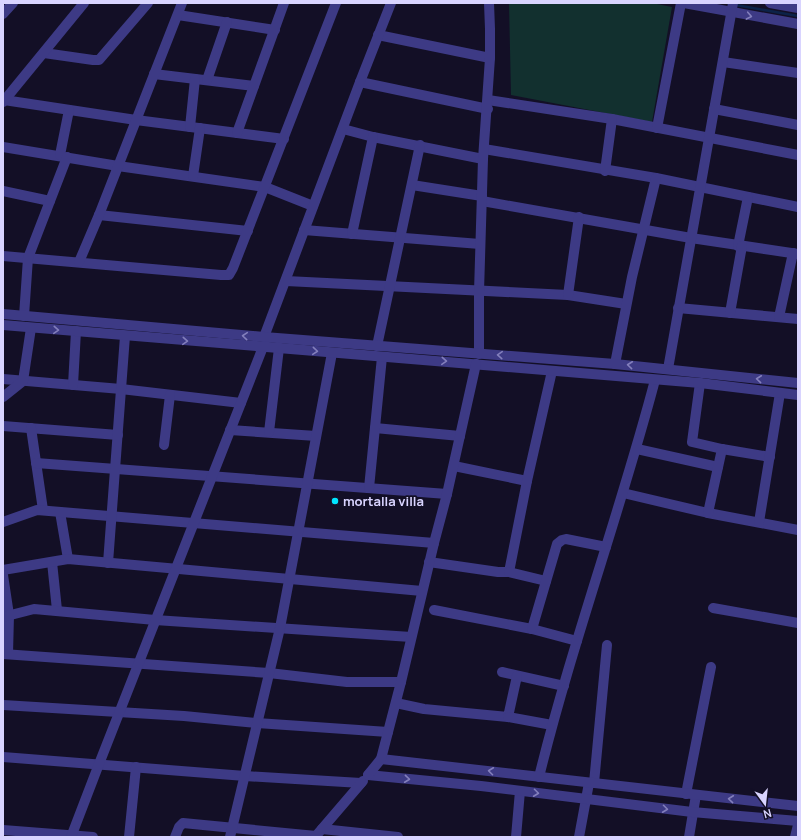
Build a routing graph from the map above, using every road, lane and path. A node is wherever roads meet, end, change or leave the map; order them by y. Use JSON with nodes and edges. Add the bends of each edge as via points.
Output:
{"nodes":[{"id":1,"x":13,"y":3,"type":"edge"},
{"id":2,"x":84,"y":3,"type":"edge"},
{"id":3,"x":148,"y":3,"type":"edge"},
{"id":4,"x":182,"y":3,"type":"edge"},
{"id":5,"x":284,"y":3,"type":"edge"},
{"id":6,"x":336,"y":3,"type":"edge"},
{"id":7,"x":391,"y":3,"type":"edge"},
{"id":8,"x":489,"y":3,"type":"edge"},
{"id":9,"x":682,"y":3,"type":"edge"},
{"id":10,"x":775,"y":3,"type":"edge"},
{"id":11,"x":732,"y":8,"type":"edge"},
{"id":12,"x":798,"y":8,"type":"edge"},
{"id":13,"x":3,"y":14,"type":"edge"},
{"id":14,"x":178,"y":15,"type":"junction"},
{"id":15,"x":227,"y":22,"type":"junction"},
{"id":16,"x":798,"y":24,"type":"edge"},
{"id":17,"x":275,"y":30,"type":"junction"},
{"id":18,"x":378,"y":35,"type":"junction"},
{"id":19,"x":44,"y":53,"type":"junction"},
{"id":20,"x":490,"y":58,"type":"junction"},
{"id":21,"x":723,"y":62,"type":"junction"},
{"id":22,"x":798,"y":73,"type":"edge"},
{"id":23,"x":154,"y":74,"type":"junction"},
{"id":24,"x":195,"y":79,"type":"junction"},
{"id":25,"x":207,"y":80,"type":"junction"},
{"id":26,"x":360,"y":82,"type":"junction"},
{"id":27,"x":254,"y":86,"type":"junction"},
{"id":28,"x":4,"y":101,"type":"edge"},
{"id":29,"x":488,"y":104,"type":"junction"},
{"id":30,"x":714,"y":109,"type":"junction"},
{"id":31,"x":69,"y":110,"type":"junction"},
{"id":32,"x":612,"y":119,"type":"junction"},
{"id":33,"x":136,"y":120,"type":"junction"},
{"id":34,"x":798,"y":125,"type":"edge"},
{"id":35,"x":195,"y":127,"type":"junction"},
{"id":36,"x":657,"y":128,"type":"junction"},
{"id":37,"x":343,"y":129,"type":"junction"},
{"id":38,"x":237,"y":133,"type":"junction"},
{"id":39,"x":373,"y":137,"type":"junction"},
{"id":40,"x":709,"y":138,"type":"junction"},
{"id":41,"x":284,"y":139,"type":"junction"},
{"id":42,"x":420,"y":145,"type":"junction"},
{"id":43,"x":3,"y":147,"type":"edge"},
{"id":44,"x":483,"y":154,"type":"junction"},
{"id":45,"x":798,"y":155,"type":"edge"},
{"id":46,"x":64,"y":156,"type":"junction"},
{"id":47,"x":118,"y":166,"type":"junction"},
{"id":48,"x":605,"y":171,"type":"junction"},
{"id":49,"x":193,"y":176,"type":"junction"},
{"id":50,"x":656,"y":178,"type":"junction"},
{"id":51,"x":412,"y":185,"type":"junction"},
{"id":52,"x":265,"y":186,"type":"junction"},
{"id":53,"x":700,"y":188,"type":"junction"},
{"id":54,"x":3,"y":192,"type":"edge"},
{"id":55,"x":748,"y":197,"type":"junction"},
{"id":56,"x":482,"y":198,"type":"junction"},
{"id":57,"x":50,"y":200,"type":"junction"},
{"id":58,"x":313,"y":206,"type":"junction"},
{"id":59,"x":798,"y":207,"type":"edge"},
{"id":60,"x":99,"y":215,"type":"junction"},
{"id":61,"x":579,"y":217,"type":"junction"},
{"id":62,"x":643,"y":229,"type":"junction"},
{"id":63,"x":304,"y":230,"type":"junction"},
{"id":64,"x":248,"y":231,"type":"junction"},
{"id":65,"x":352,"y":234,"type":"junction"},
{"id":66,"x":400,"y":238,"type":"junction"},
{"id":67,"x":691,"y":238,"type":"junction"},
{"id":68,"x":480,"y":244,"type":"junction"},
{"id":69,"x":740,"y":246,"type":"junction"},
{"id":70,"x":795,"y":253,"type":"edge"},
{"id":71,"x":3,"y":256,"type":"edge"},
{"id":72,"x":28,"y":258,"type":"junction"},
{"id":73,"x":79,"y":262,"type":"junction"},
{"id":74,"x":286,"y":281,"type":"junction"},
{"id":75,"x":390,"y":287,"type":"junction"},
{"id":76,"x":479,"y":292,"type":"junction"},
{"id":77,"x":568,"y":296,"type":"junction"},
{"id":78,"x":626,"y":304,"type":"junction"},
{"id":79,"x":678,"y":308,"type":"junction"},
{"id":80,"x":730,"y":313,"type":"junction"},
{"id":81,"x":3,"y":314,"type":"edge"},
{"id":82,"x":24,"y":316,"type":"junction"},
{"id":83,"x":778,"y":317,"type":"junction"},
{"id":84,"x":798,"y":319,"type":"edge"},
{"id":85,"x":3,"y":325,"type":"edge"},
{"id":86,"x":31,"y":328,"type":"junction"},
{"id":87,"x":76,"y":331,"type":"junction"},
{"id":88,"x":126,"y":336,"type":"junction"},
{"id":89,"x":264,"y":342,"type":"junction"},
{"id":90,"x":377,"y":346,"type":"junction"},
{"id":91,"x":279,"y":348,"type":"junction"},
{"id":92,"x":332,"y":353,"type":"junction"},
{"id":93,"x":479,"y":354,"type":"junction"},
{"id":94,"x":382,"y":357,"type":"junction"},
{"id":95,"x":476,"y":364,"type":"junction"},
{"id":96,"x":615,"y":364,"type":"junction"},
{"id":97,"x":668,"y":369,"type":"junction"},
{"id":98,"x":552,"y":371,"type":"junction"},
{"id":99,"x":3,"y":379,"type":"edge"},
{"id":100,"x":655,"y":380,"type":"junction"},
{"id":101,"x":23,"y":381,"type":"junction"},
{"id":102,"x":700,"y":383,"type":"junction"},
{"id":103,"x":798,"y":383,"type":"edge"},
{"id":104,"x":73,"y":385,"type":"junction"},
{"id":105,"x":121,"y":389,"type":"junction"},
{"id":106,"x":780,"y":393,"type":"junction"},
{"id":107,"x":170,"y":395,"type":"junction"},
{"id":108,"x":798,"y":395,"type":"edge"},
{"id":109,"x":3,"y":397,"type":"edge"},
{"id":110,"x":241,"y":404,"type":"junction"},
{"id":111,"x":3,"y":426,"type":"edge"},
{"id":112,"x":31,"y":428,"type":"junction"},
{"id":113,"x":375,"y":428,"type":"junction"},
{"id":114,"x":230,"y":430,"type":"junction"},
{"id":115,"x":269,"y":432,"type":"junction"},
{"id":116,"x":118,"y":435,"type":"junction"},
{"id":117,"x":316,"y":436,"type":"junction"},
{"id":118,"x":460,"y":436,"type":"junction"},
{"id":119,"x":164,"y":445,"type":"dead end"},
{"id":120,"x":637,"y":449,"type":"junction"},
{"id":121,"x":722,"y":449,"type":"junction"},
{"id":122,"x":770,"y":457,"type":"junction"},
{"id":123,"x":36,"y":463,"type":"junction"},
{"id":124,"x":454,"y":466,"type":"junction"},
{"id":125,"x":718,"y":467,"type":"junction"},
{"id":126,"x":115,"y":469,"type":"junction"},
{"id":127,"x":212,"y":476,"type":"junction"},
{"id":128,"x":527,"y":481,"type":"junction"},
{"id":129,"x":307,"y":483,"type":"junction"},
{"id":130,"x":369,"y":488,"type":"junction"},
{"id":131,"x":623,"y":493,"type":"junction"},
{"id":132,"x":447,"y":494,"type":"junction"},
{"id":133,"x":43,"y":510,"type":"junction"},
{"id":134,"x":60,"y":512,"type":"junction"},
{"id":135,"x":708,"y":513,"type":"junction"},
{"id":136,"x":111,"y":516,"type":"junction"},
{"id":137,"x":3,"y":522,"type":"edge"},
{"id":138,"x":759,"y":522,"type":"junction"},
{"id":139,"x":193,"y":523,"type":"junction"},
{"id":140,"x":798,"y":530,"type":"edge"},
{"id":141,"x":298,"y":531,"type":"junction"},
{"id":142,"x":434,"y":543,"type":"junction"},
{"id":143,"x":606,"y":547,"type":"junction"},
{"id":144,"x":68,"y":559,"type":"junction"},
{"id":145,"x":52,"y":562,"type":"junction"},
{"id":146,"x":429,"y":562,"type":"junction"},
{"id":147,"x":108,"y":563,"type":"junction"},
{"id":148,"x":176,"y":569,"type":"junction"},
{"id":149,"x":3,"y":570,"type":"edge"},
{"id":150,"x":509,"y":572,"type":"junction"},
{"id":151,"x":3,"y":575,"type":"edge"},
{"id":152,"x":289,"y":579,"type":"junction"},
{"id":153,"x":546,"y":581,"type":"junction"},
{"id":154,"x":422,"y":591,"type":"junction"},
{"id":155,"x":713,"y":608,"type":"dead end"},
{"id":156,"x":57,"y":610,"type":"junction"},
{"id":157,"x":434,"y":610,"type":"dead end"},
{"id":158,"x":6,"y":616,"type":"edge"},
{"id":159,"x":155,"y":620,"type":"junction"},
{"id":160,"x":798,"y":622,"type":"edge"},
{"id":161,"x":280,"y":628,"type":"junction"},
{"id":162,"x":532,"y":629,"type":"junction"},
{"id":163,"x":411,"y":637,"type":"junction"},
{"id":164,"x":577,"y":641,"type":"junction"},
{"id":165,"x":607,"y":645,"type":"dead end"},
{"id":166,"x":5,"y":654,"type":"edge"},
{"id":167,"x":138,"y":664,"type":"junction"},
{"id":168,"x":711,"y":667,"type":"dead end"},
{"id":169,"x":502,"y":672,"type":"dead end"},
{"id":170,"x":269,"y":673,"type":"junction"},
{"id":171,"x":517,"y":676,"type":"junction"},
{"id":172,"x":401,"y":682,"type":"junction"},
{"id":173,"x":564,"y":686,"type":"junction"},
{"id":174,"x":396,"y":703,"type":"junction"},
{"id":175,"x":3,"y":705,"type":"edge"},
{"id":176,"x":119,"y":713,"type":"junction"},
{"id":177,"x":508,"y":717,"type":"junction"},
{"id":178,"x":257,"y":723,"type":"junction"},
{"id":179,"x":552,"y":725,"type":"junction"},
{"id":180,"x":388,"y":732,"type":"junction"},
{"id":181,"x":3,"y":758,"type":"edge"},
{"id":182,"x":381,"y":759,"type":"junction"},
{"id":183,"x":99,"y":764,"type":"junction"},
{"id":184,"x":136,"y":767,"type":"junction"},
{"id":185,"x":368,"y":775,"type":"junction"},
{"id":186,"x":245,"y":776,"type":"junction"},
{"id":187,"x":539,"y":777,"type":"junction"},
{"id":188,"x":361,"y":783,"type":"junction"},
{"id":189,"x":592,"y":783,"type":"junction"},
{"id":190,"x":520,"y":791,"type":"junction"},
{"id":191,"x":691,"y":795,"type":"junction"},
{"id":192,"x":586,"y":798,"type":"junction"},
{"id":193,"x":798,"y":806,"type":"edge"},
{"id":194,"x":692,"y":812,"type":"junction"},
{"id":195,"x":798,"y":821,"type":"edge"},
{"id":196,"x":798,"y":825,"type":"edge"},
{"id":197,"x":3,"y":830,"type":"edge"},
{"id":198,"x":231,"y":832,"type":"edge"},
{"id":199,"x":318,"y":834,"type":"edge"},
{"id":200,"x":45,"y":835,"type":"edge"},
{"id":201,"x":71,"y":836,"type":"edge"},
{"id":202,"x":93,"y":837,"type":"edge"},
{"id":203,"x":128,"y":837,"type":"edge"},
{"id":204,"x":175,"y":837,"type":"edge"},
{"id":205,"x":398,"y":837,"type":"edge"},
{"id":206,"x":516,"y":837,"type":"edge"},
{"id":207,"x":579,"y":837,"type":"edge"},
{"id":208,"x":689,"y":837,"type":"edge"},
{"id":209,"x":795,"y":837,"type":"edge"}],
"edges":[{"from":1,"to":13,"type":"street"},
{"from":2,"to":19,"type":"street"},
{"from":3,"to":19,"type":"street","via":[[99,60]]},
{"from":4,"to":14,"type":"street"},
{"from":5,"to":17,"type":"street"},
{"from":6,"to":41,"type":"street"},
{"from":7,"to":18,"type":"street"},
{"from":8,"to":20,"type":"street"},
{"from":9,"to":11,"type":"street"},
{"from":9,"to":36,"type":"street"},
{"from":10,"to":12,"type":"street"},
{"from":11,"to":16,"type":"street","one_way":true},
{"from":11,"to":21,"type":"street"},
{"from":14,"to":15,"type":"street"},
{"from":14,"to":23,"type":"street"},
{"from":15,"to":17,"type":"street"},
{"from":15,"to":25,"type":"street"},
{"from":17,"to":27,"type":"street"},
{"from":18,"to":20,"type":"street"},
{"from":18,"to":26,"type":"street"},
{"from":19,"to":28,"type":"street"},
{"from":20,"to":29,"type":"street"},
{"from":21,"to":22,"type":"street"},
{"from":21,"to":30,"type":"street"},
{"from":23,"to":24,"type":"street"},
{"from":23,"to":33,"type":"street"},
{"from":24,"to":25,"type":"street"},
{"from":24,"to":35,"type":"street"},
{"from":25,"to":27,"type":"street"},
{"from":26,"to":29,"type":"street"},
{"from":26,"to":37,"type":"street"},
{"from":27,"to":38,"type":"street"},
{"from":28,"to":31,"type":"street"},
{"from":29,"to":32,"type":"street"},
{"from":29,"to":44,"type":"street"},
{"from":30,"to":34,"type":"street"},
{"from":30,"to":40,"type":"street"},
{"from":31,"to":33,"type":"street"},
{"from":31,"to":46,"type":"street"},
{"from":32,"to":36,"type":"street"},
{"from":32,"to":48,"type":"street"},
{"from":33,"to":35,"type":"street"},
{"from":33,"to":47,"type":"street"},
{"from":35,"to":38,"type":"street"},
{"from":35,"to":49,"type":"street"},
{"from":36,"to":40,"type":"street"},
{"from":37,"to":39,"type":"street"},
{"from":37,"to":58,"type":"street"},
{"from":38,"to":41,"type":"street"},
{"from":39,"to":42,"type":"street"},
{"from":39,"to":65,"type":"street"},
{"from":40,"to":45,"type":"street"},
{"from":40,"to":53,"type":"street"},
{"from":41,"to":52,"type":"street"},
{"from":42,"to":44,"type":"street"},
{"from":42,"to":51,"type":"street"},
{"from":43,"to":46,"type":"street"},
{"from":44,"to":48,"type":"street"},
{"from":44,"to":56,"type":"street"},
{"from":46,"to":47,"type":"street"},
{"from":46,"to":57,"type":"street"},
{"from":47,"to":49,"type":"street"},
{"from":47,"to":60,"type":"street"},
{"from":48,"to":50,"type":"street"},
{"from":49,"to":52,"type":"street"},
{"from":50,"to":53,"type":"street"},
{"from":50,"to":62,"type":"street"},
{"from":51,"to":56,"type":"street"},
{"from":51,"to":66,"type":"street"},
{"from":52,"to":58,"type":"street"},
{"from":52,"to":64,"type":"street"},
{"from":53,"to":55,"type":"street"},
{"from":53,"to":67,"type":"street"},
{"from":54,"to":57,"type":"street"},
{"from":55,"to":59,"type":"street"},
{"from":55,"to":69,"type":"street"},
{"from":56,"to":61,"type":"street"},
{"from":56,"to":68,"type":"street"},
{"from":57,"to":72,"type":"street"},
{"from":58,"to":63,"type":"street"},
{"from":60,"to":64,"type":"street"},
{"from":60,"to":73,"type":"street"},
{"from":61,"to":62,"type":"street"},
{"from":61,"to":77,"type":"street"},
{"from":62,"to":67,"type":"street"},
{"from":62,"to":78,"type":"street"},
{"from":63,"to":65,"type":"street"},
{"from":63,"to":74,"type":"street"},
{"from":64,"to":73,"type":"street","via":[[229,275]]},
{"from":65,"to":66,"type":"street"},
{"from":66,"to":68,"type":"street"},
{"from":66,"to":75,"type":"street"},
{"from":67,"to":69,"type":"street"},
{"from":67,"to":79,"type":"street"},
{"from":68,"to":76,"type":"street"},
{"from":69,"to":70,"type":"street"},
{"from":69,"to":80,"type":"street"},
{"from":70,"to":83,"type":"street"},
{"from":71,"to":72,"type":"street"},
{"from":72,"to":73,"type":"street"},
{"from":72,"to":82,"type":"street"},
{"from":74,"to":75,"type":"street"},
{"from":74,"to":89,"type":"street"},
{"from":75,"to":76,"type":"street"},
{"from":75,"to":90,"type":"street"},
{"from":76,"to":77,"type":"street"},
{"from":76,"to":93,"type":"street"},
{"from":77,"to":78,"type":"street"},
{"from":78,"to":96,"type":"street"},
{"from":79,"to":80,"type":"street"},
{"from":79,"to":97,"type":"street"},
{"from":80,"to":83,"type":"street"},
{"from":81,"to":82,"type":"street"},
{"from":89,"to":82,"type":"street","one_way":true},
{"from":83,"to":84,"type":"street"},
{"from":85,"to":86,"type":"street"},
{"from":86,"to":87,"type":"street","one_way":true},
{"from":86,"to":101,"type":"street"},
{"from":87,"to":88,"type":"street"},
{"from":87,"to":104,"type":"street"},
{"from":88,"to":89,"type":"street","one_way":true},
{"from":88,"to":105,"type":"street"},
{"from":89,"to":90,"type":"street"},
{"from":89,"to":91,"type":"street"},
{"from":89,"to":110,"type":"street"},
{"from":90,"to":93,"type":"street"},
{"from":91,"to":92,"type":"street","one_way":true},
{"from":91,"to":115,"type":"street"},
{"from":92,"to":94,"type":"street"},
{"from":92,"to":117,"type":"street"},
{"from":96,"to":93,"type":"street","one_way":true},
{"from":94,"to":95,"type":"street","one_way":true},
{"from":94,"to":113,"type":"street"},
{"from":95,"to":98,"type":"street"},
{"from":95,"to":118,"type":"street"},
{"from":97,"to":96,"type":"street","one_way":true},
{"from":103,"to":97,"type":"street","one_way":true},
{"from":98,"to":100,"type":"street"},
{"from":98,"to":128,"type":"street"},
{"from":99,"to":101,"type":"street"},
{"from":100,"to":102,"type":"street"},
{"from":100,"to":120,"type":"street"},
{"from":101,"to":104,"type":"street"},
{"from":101,"to":109,"type":"street"},
{"from":102,"to":106,"type":"street"},
{"from":102,"to":121,"type":"street","via":[[692,442]]},
{"from":104,"to":105,"type":"street"},
{"from":105,"to":107,"type":"street"},
{"from":105,"to":116,"type":"street"},
{"from":106,"to":108,"type":"street"},
{"from":106,"to":122,"type":"street"},
{"from":107,"to":110,"type":"street"},
{"from":107,"to":119,"type":"street"},
{"from":110,"to":114,"type":"street"},
{"from":111,"to":112,"type":"street"},
{"from":112,"to":116,"type":"street"},
{"from":112,"to":123,"type":"street"},
{"from":113,"to":118,"type":"street"},
{"from":113,"to":130,"type":"street"},
{"from":114,"to":115,"type":"street"},
{"from":114,"to":127,"type":"street"},
{"from":115,"to":117,"type":"street"},
{"from":116,"to":126,"type":"street"},
{"from":117,"to":129,"type":"street"},
{"from":118,"to":124,"type":"street"},
{"from":120,"to":125,"type":"street"},
{"from":120,"to":131,"type":"street"},
{"from":121,"to":122,"type":"street"},
{"from":121,"to":125,"type":"street"},
{"from":122,"to":138,"type":"street"},
{"from":123,"to":126,"type":"street"},
{"from":123,"to":133,"type":"street"},
{"from":124,"to":128,"type":"street"},
{"from":124,"to":132,"type":"street"},
{"from":125,"to":135,"type":"street"},
{"from":126,"to":127,"type":"street"},
{"from":126,"to":136,"type":"street"},
{"from":127,"to":129,"type":"street"},
{"from":127,"to":139,"type":"street"},
{"from":128,"to":150,"type":"street"},
{"from":129,"to":130,"type":"street"},
{"from":129,"to":141,"type":"street"},
{"from":130,"to":132,"type":"street"},
{"from":131,"to":135,"type":"street"},
{"from":131,"to":143,"type":"street"},
{"from":132,"to":142,"type":"street"},
{"from":133,"to":134,"type":"street"},
{"from":133,"to":137,"type":"street"},
{"from":134,"to":136,"type":"street"},
{"from":134,"to":144,"type":"street"},
{"from":135,"to":138,"type":"street"},
{"from":136,"to":139,"type":"street"},
{"from":136,"to":147,"type":"street"},
{"from":138,"to":140,"type":"street"},
{"from":139,"to":141,"type":"street"},
{"from":139,"to":148,"type":"street"},
{"from":141,"to":142,"type":"street"},
{"from":141,"to":152,"type":"street"},
{"from":142,"to":146,"type":"street"},
{"from":143,"to":153,"type":"street","via":[[562,540],[557,544]]},
{"from":143,"to":164,"type":"street"},
{"from":144,"to":145,"type":"street"},
{"from":144,"to":147,"type":"street"},
{"from":145,"to":149,"type":"street"},
{"from":145,"to":156,"type":"street"},
{"from":146,"to":150,"type":"street"},
{"from":146,"to":154,"type":"street"},
{"from":147,"to":148,"type":"street"},
{"from":148,"to":152,"type":"street"},
{"from":148,"to":159,"type":"street"},
{"from":150,"to":153,"type":"street"},
{"from":151,"to":158,"type":"street"},
{"from":152,"to":154,"type":"street"},
{"from":152,"to":161,"type":"street"},
{"from":153,"to":162,"type":"street"},
{"from":154,"to":163,"type":"street"},
{"from":155,"to":160,"type":"street"},
{"from":156,"to":158,"type":"street","via":[[34,609]]},
{"from":156,"to":159,"type":"street"},
{"from":157,"to":162,"type":"street"},
{"from":158,"to":166,"type":"street"},
{"from":159,"to":161,"type":"street"},
{"from":159,"to":167,"type":"street"},
{"from":161,"to":163,"type":"street"},
{"from":161,"to":170,"type":"street"},
{"from":162,"to":164,"type":"street"},
{"from":163,"to":172,"type":"street"},
{"from":164,"to":173,"type":"street"},
{"from":165,"to":189,"type":"street"},
{"from":166,"to":167,"type":"street"},
{"from":167,"to":170,"type":"street"},
{"from":167,"to":176,"type":"street"},
{"from":168,"to":191,"type":"street"},
{"from":169,"to":171,"type":"street"},
{"from":170,"to":172,"type":"street","via":[[346,682]]},
{"from":170,"to":178,"type":"street"},
{"from":171,"to":173,"type":"street"},
{"from":171,"to":177,"type":"street"},
{"from":172,"to":174,"type":"street"},
{"from":173,"to":179,"type":"street"},
{"from":174,"to":177,"type":"street","via":[[424,709]]},
{"from":174,"to":180,"type":"street"},
{"from":175,"to":176,"type":"street"},
{"from":176,"to":178,"type":"street"},
{"from":176,"to":183,"type":"street"},
{"from":177,"to":179,"type":"street"},
{"from":178,"to":180,"type":"street"},
{"from":178,"to":186,"type":"street"},
{"from":179,"to":187,"type":"street"},
{"from":180,"to":182,"type":"street"},
{"from":181,"to":183,"type":"street"},
{"from":182,"to":185,"type":"street"},
{"from":187,"to":182,"type":"street","one_way":true},
{"from":183,"to":184,"type":"street"},
{"from":183,"to":201,"type":"street"},
{"from":184,"to":186,"type":"street"},
{"from":184,"to":203,"type":"street"},
{"from":185,"to":188,"type":"street"},
{"from":185,"to":190,"type":"street","one_way":true},
{"from":186,"to":188,"type":"street"},
{"from":186,"to":198,"type":"street"},
{"from":187,"to":189,"type":"street"},
{"from":188,"to":199,"type":"street"},
{"from":189,"to":191,"type":"street"},
{"from":189,"to":192,"type":"street"},
{"from":190,"to":192,"type":"street","one_way":true},
{"from":190,"to":206,"type":"street"},
{"from":193,"to":191,"type":"street","one_way":true},
{"from":191,"to":194,"type":"street"},
{"from":192,"to":194,"type":"street","one_way":true},
{"from":192,"to":207,"type":"street"},
{"from":194,"to":195,"type":"street"},
{"from":194,"to":208,"type":"street"},
{"from":196,"to":209,"type":"street"},
{"from":197,"to":200,"type":"street"},
{"from":198,"to":199,"type":"street"},
{"from":198,"to":204,"type":"street","via":[[183,823]]},
{"from":199,"to":205,"type":"street"},
{"from":200,"to":201,"type":"street"},
{"from":201,"to":202,"type":"street"}]}
